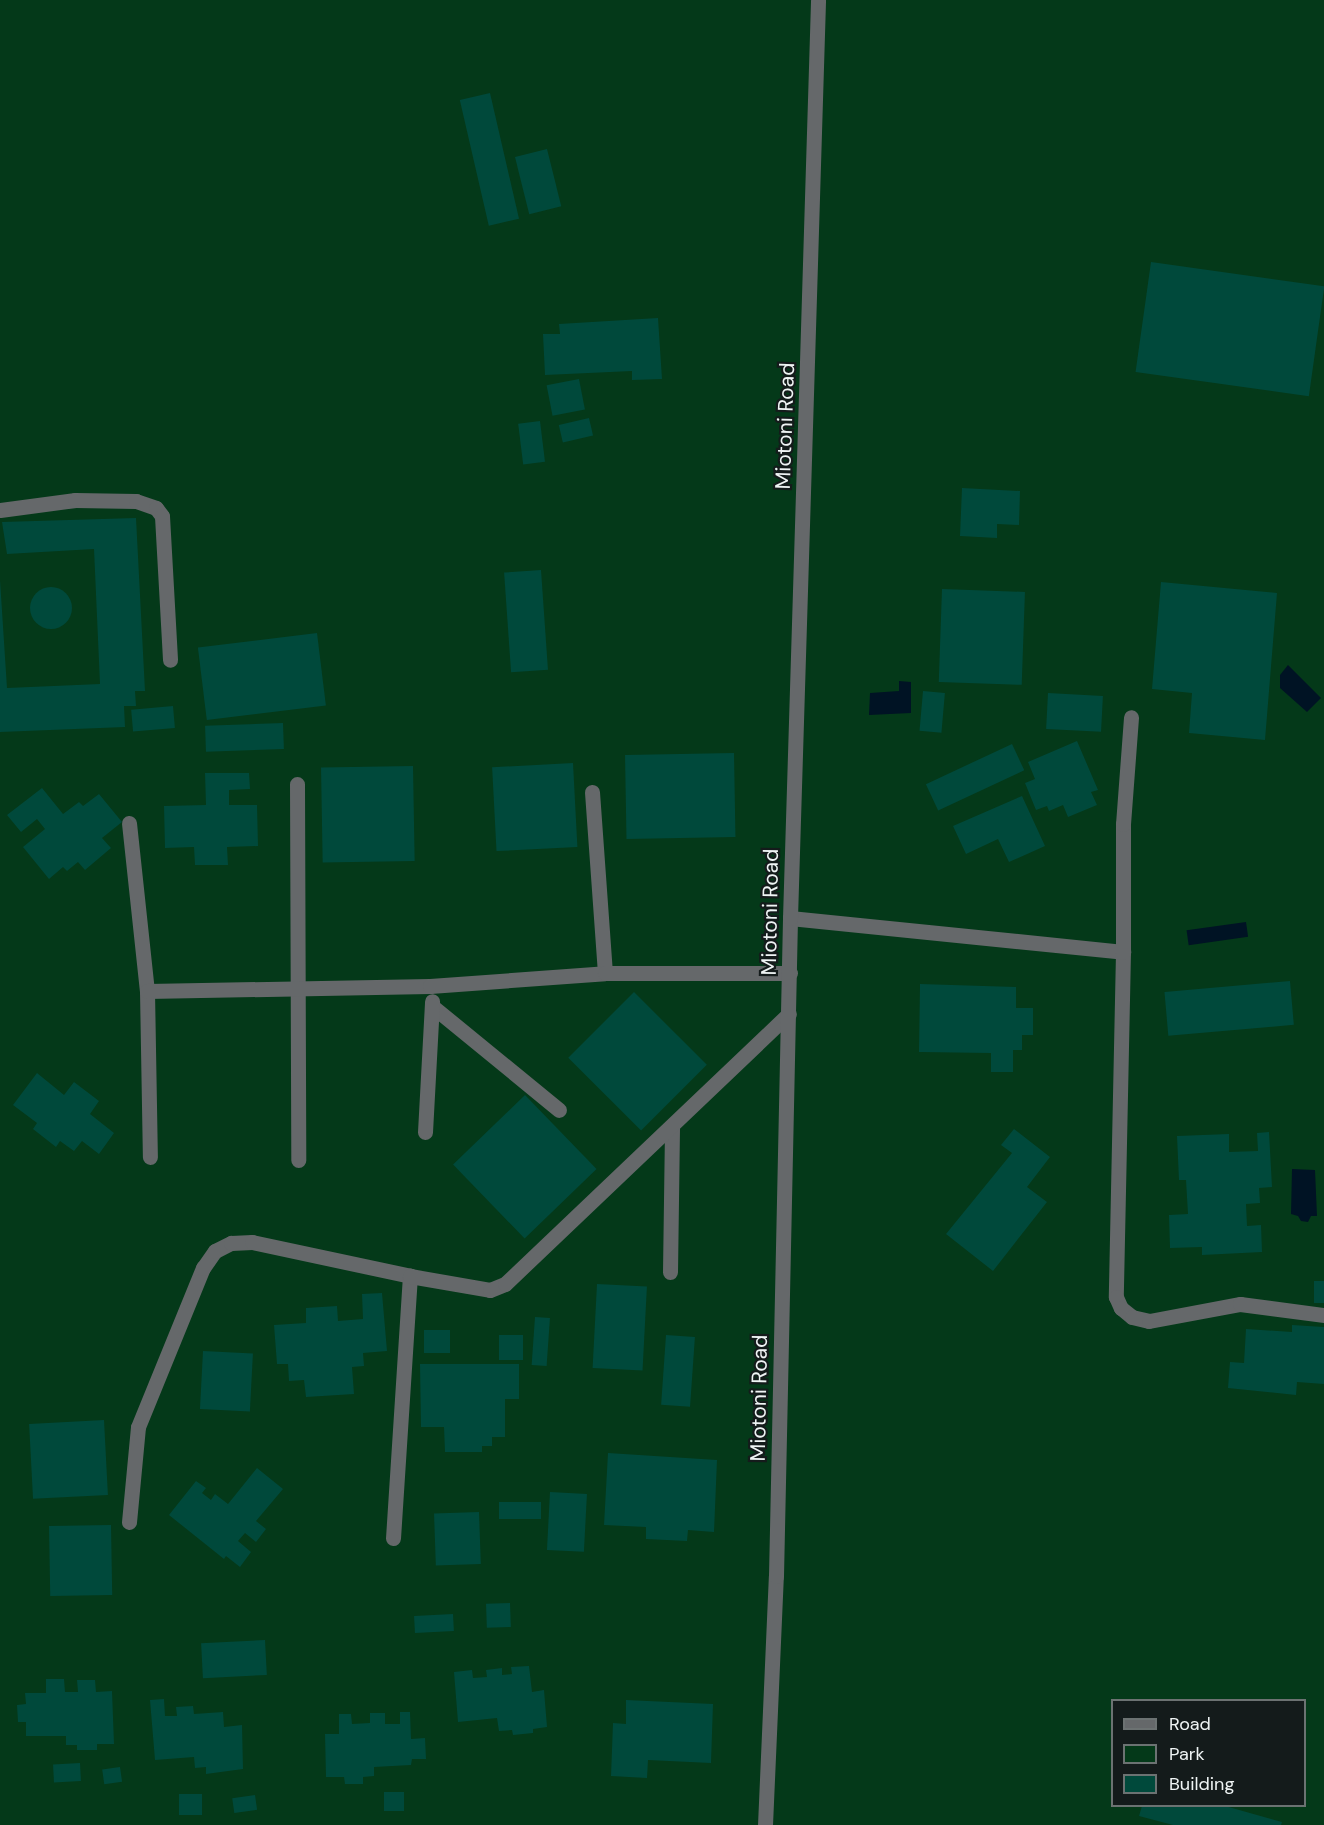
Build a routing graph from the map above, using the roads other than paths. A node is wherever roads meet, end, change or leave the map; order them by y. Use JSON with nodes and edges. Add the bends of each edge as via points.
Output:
{"nodes":[{"id":1,"x":818,"y":0,"type":"edge"},
{"id":2,"x":0,"y":510,"type":"edge"},
{"id":3,"x":170,"y":660,"type":"dead end"},
{"id":4,"x":1131,"y":717,"type":"dead end"},
{"id":5,"x":297,"y":784,"type":"dead end"},
{"id":6,"x":592,"y":792,"type":"dead end"},
{"id":7,"x":129,"y":823,"type":"dead end"},
{"id":8,"x":790,"y":918,"type":"junction"},
{"id":9,"x":1123,"y":952,"type":"junction"},
{"id":10,"x":605,"y":973,"type":"junction"},
{"id":11,"x":790,"y":973,"type":"junction"},
{"id":12,"x":430,"y":986,"type":"junction"},
{"id":13,"x":297,"y":988,"type":"junction"},
{"id":14,"x":147,"y":991,"type":"junction"},
{"id":15,"x":432,"y":1006,"type":"junction"},
{"id":16,"x":789,"y":1014,"type":"junction"},
{"id":17,"x":559,"y":1110,"type":"dead end"},
{"id":18,"x":672,"y":1126,"type":"junction"},
{"id":19,"x":425,"y":1132,"type":"dead end"},
{"id":20,"x":150,"y":1157,"type":"dead end"},
{"id":21,"x":298,"y":1160,"type":"dead end"},
{"id":22,"x":670,"y":1272,"type":"dead end"},
{"id":23,"x":410,"y":1276,"type":"junction"},
{"id":24,"x":1324,"y":1315,"type":"edge"},
{"id":25,"x":129,"y":1522,"type":"dead end"},
{"id":26,"x":393,"y":1538,"type":"dead end"},
{"id":27,"x":765,"y":1825,"type":"edge"}],
"edges":[{"from":1,"to":8,"type":"street","name":"Miotoni Road"},
{"from":2,"to":3,"type":"street","via":[[75,500],[136,501],[156,508],[162,516]]},
{"from":4,"to":9,"type":"street","via":[[1124,824]]},
{"from":5,"to":13,"type":"street"},
{"from":6,"to":10,"type":"street"},
{"from":7,"to":14,"type":"street"},
{"from":8,"to":9,"type":"street"},
{"from":8,"to":11,"type":"street","name":"Miotoni Road"},
{"from":9,"to":24,"type":"street","via":[[1116,1297],[1121,1308],[1132,1317],[1149,1322],[1240,1304]]},
{"from":10,"to":11,"type":"street"},
{"from":10,"to":12,"type":"street"},
{"from":11,"to":16,"type":"street","name":"Miotoni Road"},
{"from":12,"to":13,"type":"street"},
{"from":12,"to":15,"type":"street"},
{"from":13,"to":14,"type":"street"},
{"from":13,"to":21,"type":"street"},
{"from":14,"to":20,"type":"street"},
{"from":15,"to":17,"type":"street"},
{"from":15,"to":19,"type":"street"},
{"from":16,"to":18,"type":"street"},
{"from":16,"to":27,"type":"street","name":"Miotoni Road","via":[[776,1576]]},
{"from":18,"to":22,"type":"street"},
{"from":18,"to":23,"type":"street","via":[[505,1284],[490,1290]]},
{"from":23,"to":25,"type":"street","via":[[252,1242],[231,1243],[215,1251],[203,1268],[138,1427]]},
{"from":23,"to":26,"type":"street"}]}
